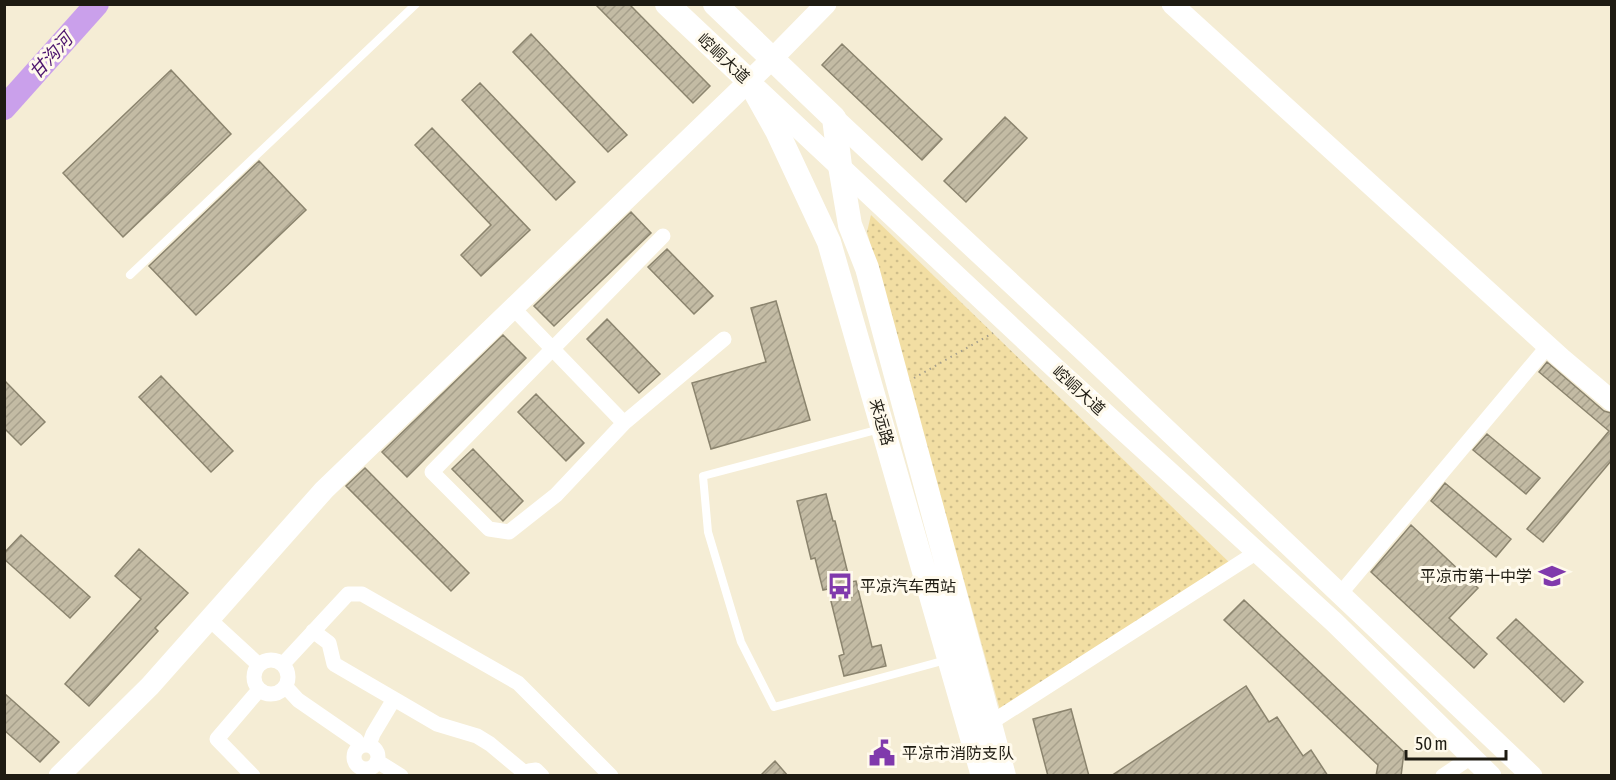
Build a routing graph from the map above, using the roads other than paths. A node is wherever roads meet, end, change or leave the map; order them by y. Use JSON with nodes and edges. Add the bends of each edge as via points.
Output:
{"nodes":[{"id":1,"x":416,"y":4,"type":"edge"},
{"id":2,"x":667,"y":4,"type":"edge"},
{"id":3,"x":715,"y":4,"type":"edge"},
{"id":4,"x":826,"y":4,"type":"edge"},
{"id":5,"x":1172,"y":4,"type":"edge"},
{"id":6,"x":772,"y":59,"type":"junction"},
{"id":7,"x":749,"y":81,"type":"junction"},
{"id":8,"x":834,"y":118,"type":"junction"},
{"id":9,"x":840,"y":166,"type":"junction"},
{"id":10,"x":663,"y":236,"type":"dead end"},
{"id":11,"x":130,"y":275,"type":"dead end"},
{"id":12,"x":513,"y":308,"type":"junction"},
{"id":13,"x":724,"y":339,"type":"dead end"},
{"id":14,"x":1548,"y":346,"type":"junction"},
{"id":15,"x":552,"y":350,"type":"junction"},
{"id":16,"x":1611,"y":401,"type":"edge"},
{"id":17,"x":624,"y":423,"type":"junction"},
{"id":18,"x":884,"y":428,"type":"junction"},
{"id":19,"x":1257,"y":552,"type":"junction"},
{"id":20,"x":1340,"y":594,"type":"junction"},
{"id":21,"x":210,"y":619,"type":"junction"},
{"id":22,"x":313,"y":631,"type":"junction"},
{"id":23,"x":950,"y":658,"type":"junction"},
{"id":24,"x":259,"y":664,"type":"junction"},
{"id":25,"x":283,"y":664,"type":"junction"},
{"id":26,"x":286,"y":687,"type":"junction"},
{"id":27,"x":259,"y":690,"type":"junction"},
{"id":28,"x":394,"y":699,"type":"junction"},
{"id":29,"x":981,"y":729,"type":"junction"},
{"id":30,"x":365,"y":745,"type":"junction"},
{"id":31,"x":1471,"y":757,"type":"junction"},
{"id":32,"x":377,"y":761,"type":"junction"},
{"id":33,"x":531,"y":775,"type":"edge"},
{"id":34,"x":59,"y":776,"type":"edge"},
{"id":35,"x":253,"y":776,"type":"edge"},
{"id":36,"x":401,"y":776,"type":"edge"},
{"id":37,"x":611,"y":776,"type":"edge"},
{"id":38,"x":983,"y":776,"type":"edge"},
{"id":39,"x":1004,"y":776,"type":"edge"},
{"id":40,"x":1443,"y":776,"type":"edge"},
{"id":41,"x":1491,"y":776,"type":"edge"},
{"id":42,"x":1532,"y":776,"type":"edge"}],
"edges":[{"from":1,"to":11,"type":"lane"},
{"from":2,"to":7,"type":"main road","name":"崆峒大道"},
{"from":3,"to":6,"type":"main road","name":"崆峒大道"},
{"from":4,"to":6,"type":"main road"},
{"from":5,"to":14,"type":"main road"},
{"from":6,"to":7,"type":"main road"},
{"from":6,"to":8,"type":"main road","name":"崆峒大道"},
{"from":7,"to":9,"type":"main road","name":"崆峒大道"},
{"from":7,"to":12,"type":"main road"},
{"from":7,"to":18,"type":"main road","name":"来远路","via":[[830,242]]},
{"from":8,"to":9,"type":"main road","name":"来远路"},
{"from":8,"to":20,"type":"main road","name":"崆峒大道"},
{"from":9,"to":19,"type":"main road","name":"崆峒大道"},
{"from":9,"to":29,"type":"main road","name":"来远路","via":[[850,225],[867,268],[899,387]]},
{"from":10,"to":15,"type":"street"},
{"from":12,"to":15,"type":"street"},
{"from":12,"to":21,"type":"main road","via":[[324,490]]},
{"from":13,"to":17,"type":"street"},
{"from":14,"to":16,"type":"main road"},
{"from":14,"to":20,"type":"street"},
{"from":15,"to":17,"type":"street"},
{"from":15,"to":17,"type":"street","via":[[432,472],[489,529],[509,532],[556,495]]},
{"from":18,"to":23,"type":"main road","name":"来远路"},
{"from":18,"to":23,"type":"lane","via":[[703,476],[708,532],[741,642],[774,707]]},
{"from":19,"to":29,"type":"street"},
{"from":19,"to":31,"type":"main road","name":"崆峒大道"},
{"from":20,"to":42,"type":"main road","name":"崆峒大道"},
{"from":21,"to":24,"type":"street"},
{"from":21,"to":34,"type":"main road","via":[[150,686]]},
{"from":22,"to":25,"type":"street"},
{"from":22,"to":28,"type":"street","via":[[329,643],[334,664]]},
{"from":22,"to":37,"type":"street","via":[[348,594],[362,594],[518,683]]},
{"from":23,"to":29,"type":"main road","name":"来远路"},
{"from":24,"to":25,"type":"street","via":[[268,660]]},
{"from":24,"to":27,"type":"street","via":[[254,674]]},
{"from":25,"to":26,"type":"street","via":[[288,675]]},
{"from":26,"to":27,"type":"street","via":[[270,694]]},
{"from":26,"to":30,"type":"street","via":[[298,700]]},
{"from":27,"to":35,"type":"street","via":[[217,739]]},
{"from":28,"to":30,"type":"street"},
{"from":28,"to":33,"type":"street","via":[[437,724],[477,736]]},
{"from":29,"to":38,"type":"main road","name":"来远路"},
{"from":29,"to":39,"type":"main road","name":"来远路"},
{"from":30,"to":32,"type":"street","via":[[377,752]]},
{"from":30,"to":32,"type":"street","via":[[356,749],[353,758],[357,766],[366,769]]},
{"from":31,"to":40,"type":"street"},
{"from":31,"to":41,"type":"main road","name":"崆峒大道"},
{"from":32,"to":36,"type":"street"}]}
